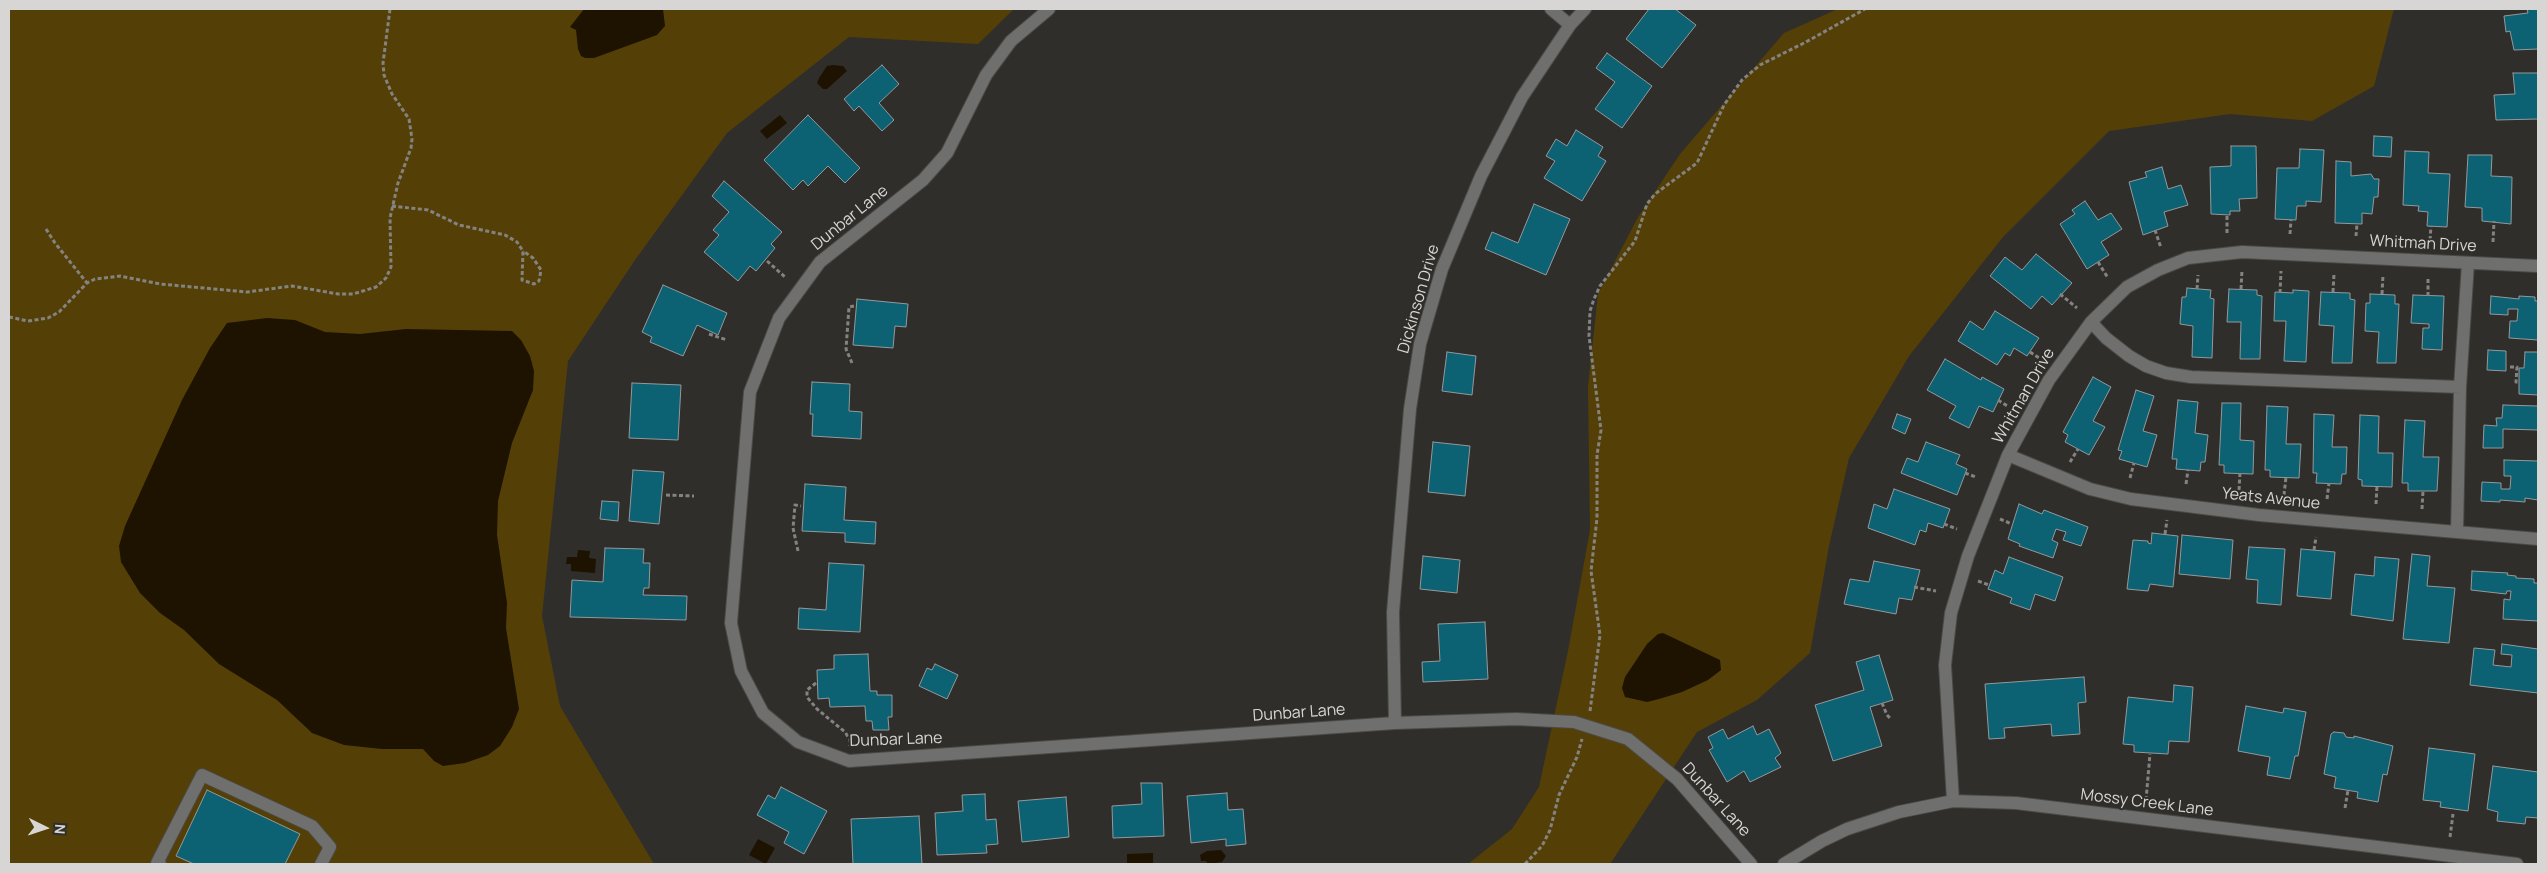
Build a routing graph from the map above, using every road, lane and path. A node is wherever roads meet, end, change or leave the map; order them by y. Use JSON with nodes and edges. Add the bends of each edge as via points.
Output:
{"nodes":[{"id":1,"x":390,"y":9,"type":"edge"},
{"id":2,"x":1049,"y":9,"type":"edge"},
{"id":3,"x":1551,"y":9,"type":"edge"},
{"id":4,"x":1585,"y":9,"type":"edge"},
{"id":5,"x":1865,"y":9,"type":"edge"},
{"id":6,"x":1570,"y":25,"type":"junction"},
{"id":7,"x":392,"y":206,"type":"junction"},
{"id":8,"x":2227,"y":216,"type":"dead end"},
{"id":9,"x":2291,"y":220,"type":"dead end"},
{"id":10,"x":2494,"y":221,"type":"dead end"},
{"id":11,"x":2357,"y":224,"type":"dead end"},
{"id":12,"x":2431,"y":226,"type":"dead end"},
{"id":13,"x":46,"y":229,"type":"dead end"},
{"id":14,"x":2155,"y":230,"type":"dead end"},
{"id":15,"x":2227,"y":233,"type":"dead end"},
{"id":16,"x":2290,"y":234,"type":"dead end"},
{"id":17,"x":2356,"y":236,"type":"dead end"},
{"id":18,"x":2430,"y":240,"type":"dead end"},
{"id":19,"x":2493,"y":242,"type":"dead end"},
{"id":20,"x":2162,"y":248,"type":"dead end"},
{"id":21,"x":523,"y":251,"type":"junction"},
{"id":22,"x":767,"y":261,"type":"dead end"},
{"id":23,"x":2098,"y":262,"type":"dead end"},
{"id":24,"x":2468,"y":262,"type":"junction"},
{"id":25,"x":2538,"y":266,"type":"edge"},
{"id":26,"x":2242,"y":270,"type":"dead end"},
{"id":27,"x":2281,"y":271,"type":"dead end"},
{"id":28,"x":2334,"y":274,"type":"dead end"},
{"id":29,"x":2198,"y":275,"type":"dead end"},
{"id":30,"x":2383,"y":275,"type":"dead end"},
{"id":31,"x":785,"y":277,"type":"dead end"},
{"id":32,"x":2428,"y":277,"type":"dead end"},
{"id":33,"x":2108,"y":278,"type":"dead end"},
{"id":34,"x":87,"y":283,"type":"junction"},
{"id":35,"x":2198,"y":289,"type":"dead end"},
{"id":36,"x":2241,"y":289,"type":"dead end"},
{"id":37,"x":2333,"y":292,"type":"dead end"},
{"id":38,"x":2280,"y":293,"type":"dead end"},
{"id":39,"x":2060,"y":294,"type":"dead end"},
{"id":40,"x":2382,"y":294,"type":"dead end"},
{"id":41,"x":2428,"y":296,"type":"dead end"},
{"id":42,"x":854,"y":306,"type":"dead end"},
{"id":43,"x":2077,"y":308,"type":"dead end"},
{"id":44,"x":9,"y":317,"type":"edge"},
{"id":45,"x":2091,"y":322,"type":"junction"},
{"id":46,"x":709,"y":334,"type":"dead end"},
{"id":47,"x":727,"y":340,"type":"dead end"},
{"id":48,"x":2030,"y":352,"type":"dead end"},
{"id":49,"x":2039,"y":358,"type":"dead end"},
{"id":50,"x":852,"y":363,"type":"dead end"},
{"id":51,"x":2510,"y":367,"type":"dead end"},
{"id":52,"x":2519,"y":382,"type":"dead end"},
{"id":53,"x":2460,"y":387,"type":"junction"},
{"id":54,"x":1998,"y":400,"type":"dead end"},
{"id":55,"x":2009,"y":407,"type":"dead end"},
{"id":56,"x":2078,"y":449,"type":"dead end"},
{"id":57,"x":2008,"y":455,"type":"junction"},
{"id":58,"x":2070,"y":462,"type":"dead end"},
{"id":59,"x":2134,"y":463,"type":"dead end"},
{"id":60,"x":2188,"y":470,"type":"dead end"},
{"id":61,"x":1965,"y":473,"type":"dead end"},
{"id":62,"x":2240,"y":473,"type":"dead end"},
{"id":63,"x":1976,"y":477,"type":"dead end"},
{"id":64,"x":2286,"y":477,"type":"dead end"},
{"id":65,"x":2130,"y":478,"type":"dead end"},
{"id":66,"x":2328,"y":483,"type":"dead end"},
{"id":67,"x":2186,"y":484,"type":"dead end"},
{"id":68,"x":2377,"y":486,"type":"dead end"},
{"id":69,"x":2239,"y":490,"type":"dead end"},
{"id":70,"x":2423,"y":491,"type":"dead end"},
{"id":71,"x":666,"y":495,"type":"dead end"},
{"id":72,"x":2284,"y":495,"type":"dead end"},
{"id":73,"x":694,"y":496,"type":"dead end"},
{"id":74,"x":2327,"y":499,"type":"dead end"},
{"id":75,"x":2376,"y":504,"type":"dead end"},
{"id":76,"x":801,"y":506,"type":"dead end"},
{"id":77,"x":2422,"y":509,"type":"dead end"},
{"id":78,"x":2000,"y":519,"type":"dead end"},
{"id":79,"x":2167,"y":520,"type":"dead end"},
{"id":80,"x":1944,"y":524,"type":"dead end"},
{"id":81,"x":2012,"y":524,"type":"dead end"},
{"id":82,"x":1957,"y":529,"type":"dead end"},
{"id":83,"x":2457,"y":532,"type":"junction"},
{"id":84,"x":2165,"y":534,"type":"dead end"},
{"id":85,"x":2316,"y":537,"type":"dead end"},
{"id":86,"x":2538,"y":539,"type":"edge"},
{"id":87,"x":2314,"y":550,"type":"dead end"},
{"id":88,"x":798,"y":551,"type":"dead end"},
{"id":89,"x":1978,"y":581,"type":"dead end"},
{"id":90,"x":1989,"y":585,"type":"dead end"},
{"id":91,"x":1914,"y":587,"type":"dead end"},
{"id":92,"x":1936,"y":591,"type":"dead end"},
{"id":93,"x":816,"y":684,"type":"dead end"},
{"id":94,"x":1882,"y":703,"type":"dead end"},
{"id":95,"x":1891,"y":719,"type":"dead end"},
{"id":96,"x":1395,"y":723,"type":"junction"},
{"id":97,"x":1585,"y":726,"type":"junction"},
{"id":98,"x":2150,"y":754,"type":"dead end"},
{"id":99,"x":849,"y":761,"type":"junction"},
{"id":100,"x":2348,"y":790,"type":"dead end"},
{"id":101,"x":2146,"y":800,"type":"dead end"},
{"id":102,"x":1953,"y":801,"type":"junction"},
{"id":103,"x":2345,"y":808,"type":"dead end"},
{"id":104,"x":2453,"y":814,"type":"dead end"},
{"id":105,"x":2450,"y":838,"type":"dead end"},
{"id":106,"x":160,"y":864,"type":"edge"},
{"id":107,"x":321,"y":864,"type":"edge"},
{"id":108,"x":1525,"y":864,"type":"edge"},
{"id":109,"x":1751,"y":864,"type":"edge"},
{"id":110,"x":1784,"y":864,"type":"edge"},
{"id":111,"x":2517,"y":864,"type":"edge"}],
"edges":[{"from":1,"to":7,"type":"path","via":[[384,74],[408,119],[412,139]]},
{"from":2,"to":99,"type":"street","name":"Dunbar Lane","via":[[1011,40],[986,74],[948,153],[923,180],[820,262],[779,318],[750,392],[731,623],[742,671],[763,713],[798,742]]},
{"from":3,"to":6,"type":"street"},
{"from":4,"to":6,"type":"street","name":"Dickinson Drive"},
{"from":5,"to":97,"type":"path","via":[[1760,65],[1742,80],[1724,105],[1697,163],[1655,194],[1647,204],[1635,241],[1600,286],[1594,299],[1589,336],[1601,430],[1596,455],[1597,518],[1591,571],[1600,635],[1595,683]]},
{"from":6,"to":96,"type":"street","name":"Dickinson Drive","via":[[1522,97],[1480,176],[1442,269],[1420,344],[1410,416],[1393,612]]},
{"from":7,"to":21,"type":"path","via":[[428,210],[459,225],[505,235],[517,242]]},
{"from":7,"to":34,"type":"path","via":[[391,267],[386,278],[365,291],[338,294],[292,286],[240,292],[160,284],[120,276]]},
{"from":8,"to":15,"type":"path"},
{"from":9,"to":16,"type":"path"},
{"from":10,"to":19,"type":"path"},
{"from":11,"to":17,"type":"path"},
{"from":12,"to":18,"type":"path"},
{"from":13,"to":34,"type":"path"},
{"from":14,"to":20,"type":"path"},
{"from":21,"to":21,"type":"path","via":[[541,270],[539,281],[534,284],[522,280]]},
{"from":22,"to":31,"type":"path"},
{"from":23,"to":33,"type":"path"},
{"from":24,"to":25,"type":"street","name":"Whitman Drive"},
{"from":24,"to":45,"type":"street","name":"Whitman Drive","via":[[2242,252],[2188,258],[2127,287]]},
{"from":24,"to":53,"type":"street"},
{"from":26,"to":36,"type":"path"},
{"from":27,"to":38,"type":"path"},
{"from":28,"to":37,"type":"path"},
{"from":29,"to":35,"type":"path"},
{"from":30,"to":40,"type":"path"},
{"from":32,"to":41,"type":"path"},
{"from":34,"to":44,"type":"path","via":[[59,312],[48,318],[28,321]]},
{"from":39,"to":43,"type":"path"},
{"from":42,"to":50,"type":"path","via":[[849,307],[846,349]]},
{"from":45,"to":53,"type":"street","via":[[2129,356],[2166,373]]},
{"from":45,"to":57,"type":"street","name":"Whitman Drive","via":[[2049,380]]},
{"from":46,"to":47,"type":"path"},
{"from":48,"to":49,"type":"path"},
{"from":51,"to":52,"type":"path","via":[[2517,367],[2516,382]]},
{"from":53,"to":83,"type":"street"},
{"from":54,"to":55,"type":"path"},
{"from":56,"to":58,"type":"path"},
{"from":57,"to":83,"type":"street","name":"Yeats Avenue","via":[[2090,489],[2131,499],[2259,515]]},
{"from":57,"to":102,"type":"street","name":"Whitman Drive","via":[[1970,551],[1951,613],[1945,665]]},
{"from":59,"to":65,"type":"path"},
{"from":60,"to":67,"type":"path"},
{"from":61,"to":63,"type":"path"},
{"from":62,"to":69,"type":"path"},
{"from":64,"to":72,"type":"path"},
{"from":66,"to":74,"type":"path"},
{"from":68,"to":75,"type":"path"},
{"from":70,"to":77,"type":"path"},
{"from":71,"to":73,"type":"path"},
{"from":76,"to":88,"type":"path","via":[[795,505],[793,528]]},
{"from":78,"to":81,"type":"path"},
{"from":79,"to":84,"type":"path"},
{"from":80,"to":82,"type":"path"},
{"from":83,"to":86,"type":"street","name":"Yeats Avenue"},
{"from":85,"to":87,"type":"path"},
{"from":89,"to":90,"type":"path"},
{"from":91,"to":92,"type":"path"},
{"from":93,"to":99,"type":"path","via":[[807,690],[807,697],[850,740]]},
{"from":94,"to":95,"type":"path"},
{"from":96,"to":97,"type":"street","name":"Dunbar Lane","via":[[1540,719]]},
{"from":96,"to":99,"type":"street","name":"Dunbar Lane"},
{"from":97,"to":108,"type":"path","via":[[1577,756],[1559,795],[1550,830],[1542,846]]},
{"from":97,"to":109,"type":"street","name":"Dunbar Lane","via":[[1628,739],[1677,779]]},
{"from":98,"to":101,"type":"path"},
{"from":100,"to":103,"type":"path"},
{"from":102,"to":110,"type":"street","name":"Mossy Creek Lane","via":[[1900,812],[1847,829]]},
{"from":102,"to":111,"type":"street","name":"Mossy Creek Lane","via":[[2016,803]]},
{"from":104,"to":105,"type":"path"},
{"from":106,"to":107,"type":"street","via":[[157,863],[202,775],[312,826],[330,847]]}]}
